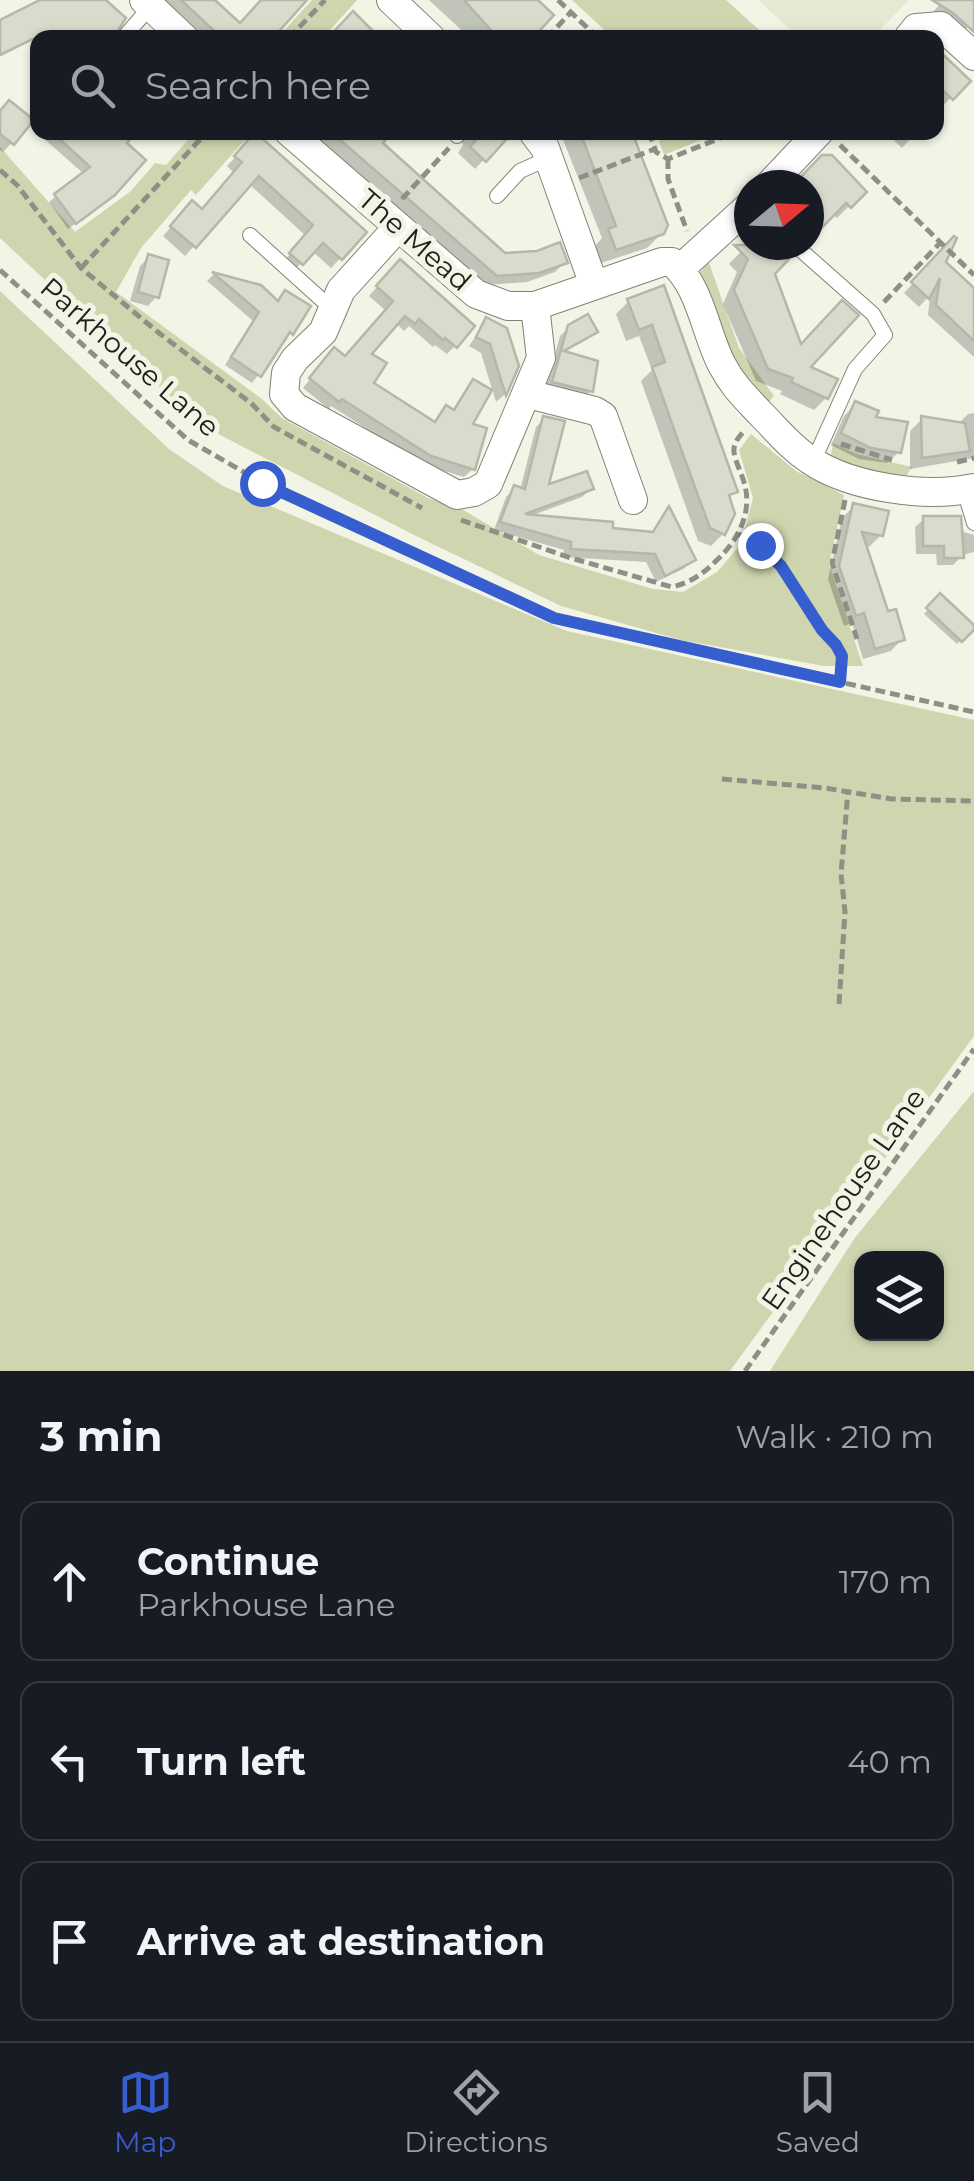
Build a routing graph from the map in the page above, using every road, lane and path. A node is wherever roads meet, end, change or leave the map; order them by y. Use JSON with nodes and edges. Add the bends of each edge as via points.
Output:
{"nodes":[{"id":1,"x":325,"y":0,"type":"edge"},
{"id":2,"x":391,"y":0,"type":"edge"},
{"id":3,"x":558,"y":0,"type":"edge"},
{"id":4,"x":157,"y":5,"type":"edge"},
{"id":5,"x":571,"y":12,"type":"junction"},
{"id":6,"x":132,"y":30,"type":"edge"},
{"id":7,"x":177,"y":30,"type":"edge"},
{"id":8,"x":297,"y":30,"type":"edge"},
{"id":9,"x":423,"y":30,"type":"edge"},
{"id":10,"x":554,"y":30,"type":"edge"},
{"id":11,"x":590,"y":30,"type":"edge"},
{"id":12,"x":914,"y":30,"type":"edge"},
{"id":13,"x":974,"y":56,"type":"edge"},
{"id":14,"x":200,"y":140,"type":"edge"},
{"id":15,"x":298,"y":140,"type":"edge"},
{"id":16,"x":454,"y":140,"type":"edge"},
{"id":17,"x":541,"y":140,"type":"edge"},
{"id":18,"x":652,"y":140,"type":"edge"},
{"id":19,"x":711,"y":140,"type":"edge"},
{"id":20,"x":824,"y":140,"type":"edge"},
{"id":21,"x":831,"y":140,"type":"edge"},
{"id":22,"x":655,"y":149,"type":"junction"},
{"id":23,"x":549,"y":158,"type":"junction"},
{"id":24,"x":668,"y":159,"type":"junction"},
{"id":25,"x":0,"y":170,"type":"edge"},
{"id":26,"x":788,"y":170,"type":"edge"},
{"id":27,"x":559,"y":186,"type":"junction"},
{"id":28,"x":496,"y":196,"type":"dead end"},
{"id":29,"x":734,"y":220,"type":"edge"},
{"id":30,"x":392,"y":222,"type":"junction"},
{"id":31,"x":683,"y":228,"type":"dead end"},
{"id":32,"x":250,"y":235,"type":"dead end"},
{"id":33,"x":940,"y":243,"type":"junction"},
{"id":34,"x":813,"y":260,"type":"edge"},
{"id":35,"x":680,"y":269,"type":"junction"},
{"id":36,"x":0,"y":270,"type":"edge"},
{"id":37,"x":974,"y":275,"type":"edge"},
{"id":38,"x":594,"y":285,"type":"junction"},
{"id":39,"x":535,"y":306,"type":"junction"},
{"id":40,"x":332,"y":310,"type":"junction"},
{"id":41,"x":873,"y":314,"type":"junction"},
{"id":42,"x":528,"y":394,"type":"junction"},
{"id":43,"x":761,"y":414,"type":"junction"},
{"id":44,"x":823,"y":435,"type":"junction"},
{"id":45,"x":974,"y":458,"type":"edge"},
{"id":46,"x":813,"y":462,"type":"junction"},
{"id":47,"x":900,"y":462,"type":"dead end"},
{"id":48,"x":849,"y":477,"type":"junction"},
{"id":49,"x":964,"y":480,"type":"edge"},
{"id":50,"x":633,"y":500,"type":"dead end"},
{"id":51,"x":974,"y":523,"type":"edge"},
{"id":52,"x":857,"y":639,"type":"dead end"},
{"id":53,"x":840,"y":682,"type":"junction"},
{"id":54,"x":974,"y":712,"type":"edge"},
{"id":55,"x":722,"y":779,"type":"dead end"},
{"id":56,"x":848,"y":790,"type":"junction"},
{"id":57,"x":974,"y":800,"type":"edge"},
{"id":58,"x":839,"y":1004,"type":"dead end"},
{"id":59,"x":974,"y":1049,"type":"edge"},
{"id":60,"x":745,"y":1371,"type":"edge"}],
"edges":[{"from":1,"to":8,"type":"path"},
{"from":2,"to":9,"type":"street"},
{"from":3,"to":5,"type":"path"},
{"from":4,"to":6,"type":"lane"},
{"from":4,"to":7,"type":"street"},
{"from":5,"to":10,"type":"path"},
{"from":5,"to":11,"type":"path"},
{"from":12,"to":13,"type":"street","via":[[942,26]]},
{"from":14,"to":25,"type":"path","via":[[81,268]]},
{"from":15,"to":30,"type":"street","name":"The Mead"},
{"from":16,"to":30,"type":"path"},
{"from":17,"to":23,"type":"street"},
{"from":18,"to":22,"type":"path"},
{"from":19,"to":24,"type":"path"},
{"from":20,"to":26,"type":"street"},
{"from":21,"to":33,"type":"path"},
{"from":22,"to":24,"type":"path"},
{"from":22,"to":27,"type":"path"},
{"from":23,"to":27,"type":"street"},
{"from":23,"to":28,"type":"lane","via":[[520,171]]},
{"from":24,"to":31,"type":"path"},
{"from":27,"to":38,"type":"street"},
{"from":29,"to":35,"type":"street"},
{"from":30,"to":39,"type":"street","name":"The Mead","via":[[476,294],[508,306]]},
{"from":30,"to":40,"type":"street"},
{"from":32,"to":40,"type":"lane"},
{"from":33,"to":37,"type":"path"},
{"from":33,"to":41,"type":"path"},
{"from":34,"to":41,"type":"lane"},
{"from":35,"to":38,"type":"street","name":"The Mead","via":[[662,262]]},
{"from":35,"to":43,"type":"street","via":[[720,362],[739,395]]},
{"from":36,"to":53,"type":"path","name":"Parkhouse Lane","via":[[188,440],[262,483],[554,618]]},
{"from":38,"to":39,"type":"street","name":"The Mead"},
{"from":39,"to":42,"type":"street","via":[[542,358]]},
{"from":40,"to":42,"type":"street","via":[[286,373],[284,394],[295,407],[457,495],[488,484]]},
{"from":41,"to":44,"type":"lane","via":[[884,335],[855,368]]},
{"from":42,"to":50,"type":"street","via":[[603,416]]},
{"from":43,"to":46,"type":"street"},
{"from":43,"to":53,"type":"path","via":[[734,445],[747,500],[739,534],[781,566],[842,656]]},
{"from":44,"to":46,"type":"lane"},
{"from":44,"to":47,"type":"path"},
{"from":45,"to":49,"type":"path"},
{"from":46,"to":48,"type":"street"},
{"from":48,"to":49,"type":"street","via":[[908,491]]},
{"from":48,"to":52,"type":"path","via":[[832,563]]},
{"from":49,"to":51,"type":"lane"},
{"from":53,"to":54,"type":"path","name":"Parkhouse Lane"},
{"from":55,"to":56,"type":"path"},
{"from":56,"to":57,"type":"path","via":[[892,799]]},
{"from":56,"to":58,"type":"path"},
{"from":59,"to":60,"type":"path","name":"Enginehouse Lane"}]}
